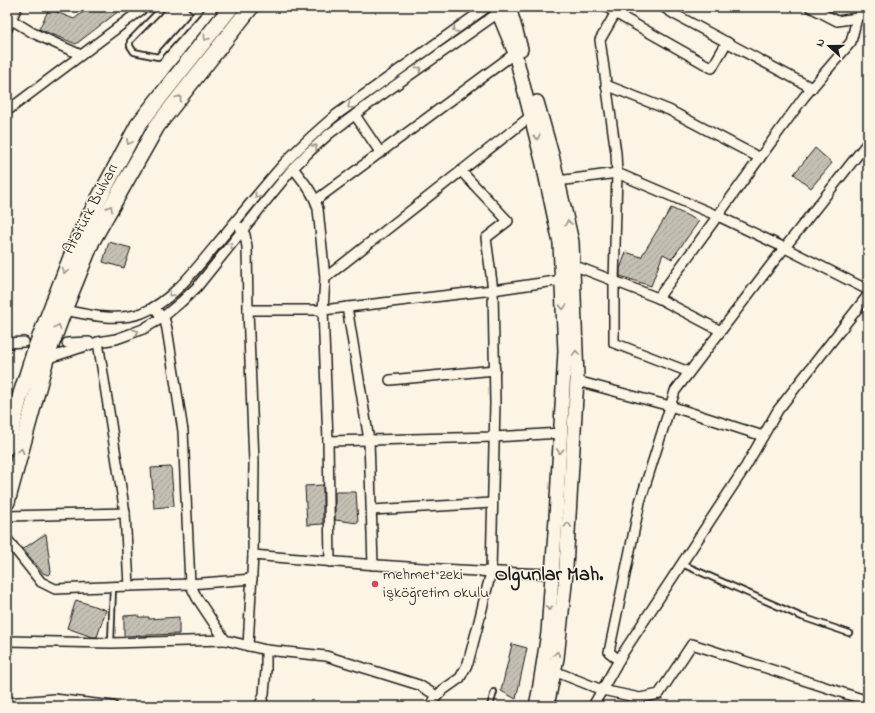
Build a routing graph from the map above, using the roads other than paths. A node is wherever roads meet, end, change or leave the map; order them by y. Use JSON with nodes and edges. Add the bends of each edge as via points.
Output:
{"nodes":[{"id":1,"x":17,"y":7,"type":"edge"},
{"id":2,"x":145,"y":7,"type":"edge"},
{"id":3,"x":163,"y":7,"type":"edge"},
{"id":4,"x":191,"y":7,"type":"edge"},
{"id":5,"x":202,"y":7,"type":"edge"},
{"id":6,"x":230,"y":7,"type":"edge"},
{"id":7,"x":251,"y":7,"type":"edge"},
{"id":8,"x":607,"y":7,"type":"edge"},
{"id":9,"x":663,"y":7,"type":"edge"},
{"id":10,"x":810,"y":7,"type":"edge"},
{"id":11,"x":866,"y":7,"type":"edge"},
{"id":12,"x":497,"y":8,"type":"edge"},
{"id":13,"x":617,"y":10,"type":"edge"},
{"id":14,"x":197,"y":12,"type":"junction"},
{"id":15,"x":9,"y":18,"type":"edge"},
{"id":16,"x":857,"y":18,"type":"junction"},
{"id":17,"x":7,"y":29,"type":"edge"},
{"id":18,"x":727,"y":42,"type":"junction"},
{"id":19,"x":515,"y":53,"type":"junction"},
{"id":20,"x":81,"y":55,"type":"junction"},
{"id":21,"x":606,"y":85,"type":"junction"},
{"id":22,"x":812,"y":88,"type":"junction"},
{"id":23,"x":7,"y":111,"type":"edge"},
{"id":24,"x":355,"y":115,"type":"junction"},
{"id":25,"x":531,"y":116,"type":"junction"},
{"id":26,"x":868,"y":142,"type":"edge"},
{"id":27,"x":380,"y":152,"type":"junction"},
{"id":28,"x":760,"y":158,"type":"junction"},
{"id":29,"x":293,"y":168,"type":"junction"},
{"id":30,"x":461,"y":171,"type":"junction"},
{"id":31,"x":617,"y":173,"type":"junction"},
{"id":32,"x":558,"y":181,"type":"junction"},
{"id":33,"x":316,"y":200,"type":"junction"},
{"id":34,"x":718,"y":216,"type":"junction"},
{"id":35,"x":236,"y":221,"type":"junction"},
{"id":36,"x":242,"y":230,"type":"junction"},
{"id":37,"x":785,"y":248,"type":"junction"},
{"id":38,"x":573,"y":266,"type":"junction"},
{"id":39,"x":325,"y":278,"type":"junction"},
{"id":40,"x":562,"y":280,"type":"junction"},
{"id":41,"x":614,"y":282,"type":"junction"},
{"id":42,"x":494,"y":290,"type":"junction"},
{"id":43,"x":868,"y":290,"type":"edge"},
{"id":44,"x":868,"y":294,"type":"edge"},
{"id":45,"x":658,"y":298,"type":"junction"},
{"id":46,"x":154,"y":307,"type":"junction"},
{"id":47,"x":348,"y":307,"type":"junction"},
{"id":48,"x":64,"y":310,"type":"junction"},
{"id":49,"x":248,"y":310,"type":"junction"},
{"id":50,"x":322,"y":310,"type":"junction"},
{"id":51,"x":162,"y":318,"type":"junction"},
{"id":52,"x":720,"y":331,"type":"junction"},
{"id":53,"x":24,"y":342,"type":"dead end"},
{"id":54,"x":98,"y":342,"type":"junction"},
{"id":55,"x":7,"y":343,"type":"edge"},
{"id":56,"x":66,"y":343,"type":"dead end"},
{"id":57,"x":46,"y":359,"type":"junction"},
{"id":58,"x":495,"y":370,"type":"junction"},
{"id":59,"x":689,"y":372,"type":"junction"},
{"id":60,"x":390,"y":380,"type":"dead end"},
{"id":61,"x":577,"y":381,"type":"junction"},
{"id":62,"x":670,"y":406,"type":"junction"},
{"id":63,"x":561,"y":433,"type":"junction"},
{"id":64,"x":763,"y":436,"type":"junction"},
{"id":65,"x":494,"y":437,"type":"junction"},
{"id":66,"x":369,"y":440,"type":"junction"},
{"id":67,"x":328,"y":441,"type":"junction"},
{"id":68,"x":7,"y":447,"type":"edge"},
{"id":69,"x":7,"y":502,"type":"edge"},
{"id":70,"x":492,"y":503,"type":"junction"},
{"id":71,"x":372,"y":510,"type":"junction"},
{"id":72,"x":125,"y":513,"type":"junction"},
{"id":73,"x":7,"y":516,"type":"edge"},
{"id":74,"x":7,"y":539,"type":"edge"},
{"id":75,"x":253,"y":555,"type":"junction"},
{"id":76,"x":330,"y":562,"type":"junction"},
{"id":77,"x":682,"y":564,"type":"junction"},
{"id":78,"x":373,"y":565,"type":"junction"},
{"id":79,"x":491,"y":572,"type":"junction"},
{"id":80,"x":552,"y":574,"type":"junction"},
{"id":81,"x":252,"y":579,"type":"junction"},
{"id":82,"x":190,"y":584,"type":"junction"},
{"id":83,"x":129,"y":586,"type":"junction"},
{"id":84,"x":113,"y":587,"type":"junction"},
{"id":85,"x":849,"y":633,"type":"dead end"},
{"id":86,"x":225,"y":640,"type":"junction"},
{"id":87,"x":7,"y":641,"type":"edge"},
{"id":88,"x":111,"y":643,"type":"junction"},
{"id":89,"x":248,"y":646,"type":"junction"},
{"id":90,"x":266,"y":650,"type":"junction"},
{"id":91,"x":619,"y":660,"type":"junction"},
{"id":92,"x":554,"y":671,"type":"junction"},
{"id":93,"x":602,"y":690,"type":"junction"},
{"id":94,"x":494,"y":692,"type":"dead end"},
{"id":95,"x":437,"y":696,"type":"junction"},
{"id":96,"x":868,"y":701,"type":"edge"},
{"id":97,"x":7,"y":703,"type":"edge"},
{"id":98,"x":112,"y":706,"type":"edge"},
{"id":99,"x":260,"y":706,"type":"edge"},
{"id":100,"x":430,"y":706,"type":"edge"},
{"id":101,"x":490,"y":706,"type":"edge"},
{"id":102,"x":536,"y":706,"type":"edge"},
{"id":103,"x":547,"y":706,"type":"edge"},
{"id":104,"x":593,"y":706,"type":"edge"}],
"edges":[{"from":1,"to":15,"type":"street"},
{"from":2,"to":20,"type":"street"},
{"from":3,"to":14,"type":"lane","via":[[130,41],[130,48],[134,52],[158,57]]},
{"from":4,"to":14,"type":"lane"},
{"from":5,"to":14,"type":"lane"},
{"from":6,"to":68,"type":"main road","name":"Atatürk Bulvarı","one_way":true,"via":[[138,125],[80,234],[35,350],[14,412]]},
{"from":48,"to":7,"type":"main road","name":"Atatürk Bulvarı","one_way":true,"via":[[92,240],[157,126]]},
{"from":8,"to":13,"type":"street"},
{"from":9,"to":18,"type":"street"},
{"from":10,"to":16,"type":"street","via":[[837,21]]},
{"from":11,"to":16,"type":"street"},
{"from":12,"to":19,"type":"main road"},
{"from":24,"to":12,"type":"street","one_way":true},
{"from":12,"to":32,"type":"main road","via":[[550,148]]},
{"from":12,"to":35,"type":"street","one_way":true,"via":[[336,115],[297,150]]},
{"from":13,"to":18,"type":"street","via":[[712,68]]},
{"from":13,"to":21,"type":"street","via":[[600,40]]},
{"from":15,"to":17,"type":"street"},
{"from":15,"to":20,"type":"street","via":[[33,33]]},
{"from":16,"to":22,"type":"street","via":[[851,42]]},
{"from":18,"to":22,"type":"street"},
{"from":19,"to":25,"type":"main road"},
{"from":19,"to":27,"type":"street"},
{"from":20,"to":23,"type":"street"},
{"from":21,"to":28,"type":"street","via":[[669,110]]},
{"from":21,"to":31,"type":"street"},
{"from":22,"to":28,"type":"street"},
{"from":24,"to":27,"type":"street"},
{"from":29,"to":24,"type":"street","one_way":true,"via":[[329,134]]},
{"from":25,"to":30,"type":"street"},
{"from":25,"to":40,"type":"main road","one_way":true,"via":[[560,243]]},
{"from":26,"to":37,"type":"street"},
{"from":27,"to":33,"type":"street"},
{"from":28,"to":34,"type":"street"},
{"from":29,"to":33,"type":"street"},
{"from":29,"to":36,"type":"street"},
{"from":30,"to":39,"type":"street"},
{"from":30,"to":42,"type":"street","via":[[508,221],[486,238]]},
{"from":31,"to":32,"type":"street"},
{"from":31,"to":34,"type":"street"},
{"from":31,"to":41,"type":"street"},
{"from":38,"to":32,"type":"main road","one_way":true,"via":[[572,242]]},
{"from":33,"to":39,"type":"street"},
{"from":34,"to":37,"type":"street"},
{"from":34,"to":45,"type":"street"},
{"from":35,"to":36,"type":"street"},
{"from":35,"to":46,"type":"street","one_way":true,"via":[[182,284],[167,299]]},
{"from":36,"to":49,"type":"street","via":[[247,247]]},
{"from":51,"to":36,"type":"street","one_way":true,"via":[[196,286]]},
{"from":37,"to":43,"type":"street"},
{"from":37,"to":52,"type":"street"},
{"from":38,"to":41,"type":"street"},
{"from":61,"to":38,"type":"main road","one_way":true},
{"from":39,"to":50,"type":"street"},
{"from":40,"to":42,"type":"street"},
{"from":40,"to":63,"type":"main road","one_way":true,"via":[[565,351]]},
{"from":41,"to":45,"type":"street"},
{"from":41,"to":59,"type":"street","via":[[614,343]]},
{"from":42,"to":47,"type":"street"},
{"from":42,"to":58,"type":"street"},
{"from":44,"to":64,"type":"street","via":[[778,410]]},
{"from":45,"to":52,"type":"street"},
{"from":46,"to":48,"type":"street","via":[[141,313],[113,318]]},
{"from":46,"to":51,"type":"street"},
{"from":47,"to":50,"type":"street"},
{"from":47,"to":66,"type":"street"},
{"from":57,"to":48,"type":"main road","name":"Atatürk Bulvarı","one_way":true},
{"from":49,"to":50,"type":"street"},
{"from":49,"to":75,"type":"street","via":[[254,462]]},
{"from":50,"to":67,"type":"street"},
{"from":54,"to":51,"type":"street","one_way":true,"via":[[130,334]]},
{"from":51,"to":82,"type":"street","via":[[167,329],[183,432]]},
{"from":52,"to":59,"type":"street"},
{"from":53,"to":55,"type":"street"},
{"from":54,"to":56,"type":"street"},
{"from":54,"to":57,"type":"street"},
{"from":54,"to":72,"type":"street"},
{"from":69,"to":57,"type":"main road","name":"Atatürk Bulvarı","one_way":true},
{"from":58,"to":60,"type":"street"},
{"from":58,"to":65,"type":"street"},
{"from":59,"to":62,"type":"street","via":[[675,391]]},
{"from":61,"to":62,"type":"street"},
{"from":92,"to":61,"type":"main road","one_way":true,"via":[[565,584]]},
{"from":62,"to":64,"type":"street"},
{"from":62,"to":91,"type":"street","via":[[640,502],[609,652]]},
{"from":63,"to":65,"type":"street"},
{"from":63,"to":80,"type":"main road","one_way":true},
{"from":64,"to":77,"type":"street"},
{"from":65,"to":66,"type":"street"},
{"from":65,"to":70,"type":"street"},
{"from":66,"to":67,"type":"street"},
{"from":66,"to":71,"type":"street"},
{"from":67,"to":76,"type":"street"},
{"from":70,"to":71,"type":"street"},
{"from":70,"to":79,"type":"street"},
{"from":71,"to":78,"type":"street"},
{"from":72,"to":73,"type":"street"},
{"from":72,"to":83,"type":"street"},
{"from":74,"to":84,"type":"street","via":[[41,582],[55,589]]},
{"from":75,"to":76,"type":"street"},
{"from":75,"to":81,"type":"street"},
{"from":76,"to":78,"type":"street"},
{"from":77,"to":85,"type":"lane","via":[[802,617]]},
{"from":77,"to":91,"type":"street"},
{"from":78,"to":79,"type":"street"},
{"from":79,"to":80,"type":"street"},
{"from":79,"to":95,"type":"street","via":[[468,663],[460,678]]},
{"from":80,"to":102,"type":"main road","one_way":true,"via":[[548,633]]},
{"from":81,"to":82,"type":"street"},
{"from":81,"to":89,"type":"street"},
{"from":82,"to":83,"type":"street"},
{"from":82,"to":86,"type":"street"},
{"from":83,"to":84,"type":"street"},
{"from":84,"to":88,"type":"lane"},
{"from":86,"to":88,"type":"street"},
{"from":86,"to":89,"type":"street"},
{"from":87,"to":88,"type":"street"},
{"from":89,"to":90,"type":"street"},
{"from":90,"to":95,"type":"street","via":[[326,656],[419,685]]},
{"from":90,"to":99,"type":"street","via":[[264,694]]},
{"from":91,"to":93,"type":"street"},
{"from":92,"to":93,"type":"street"},
{"from":92,"to":103,"type":"main road"},
{"from":93,"to":96,"type":"street","via":[[640,698],[659,694],[692,644]]},
{"from":93,"to":104,"type":"street"},
{"from":94,"to":101,"type":"lane"},
{"from":95,"to":100,"type":"street"},
{"from":97,"to":98,"type":"street","via":[[54,699]]}]}
